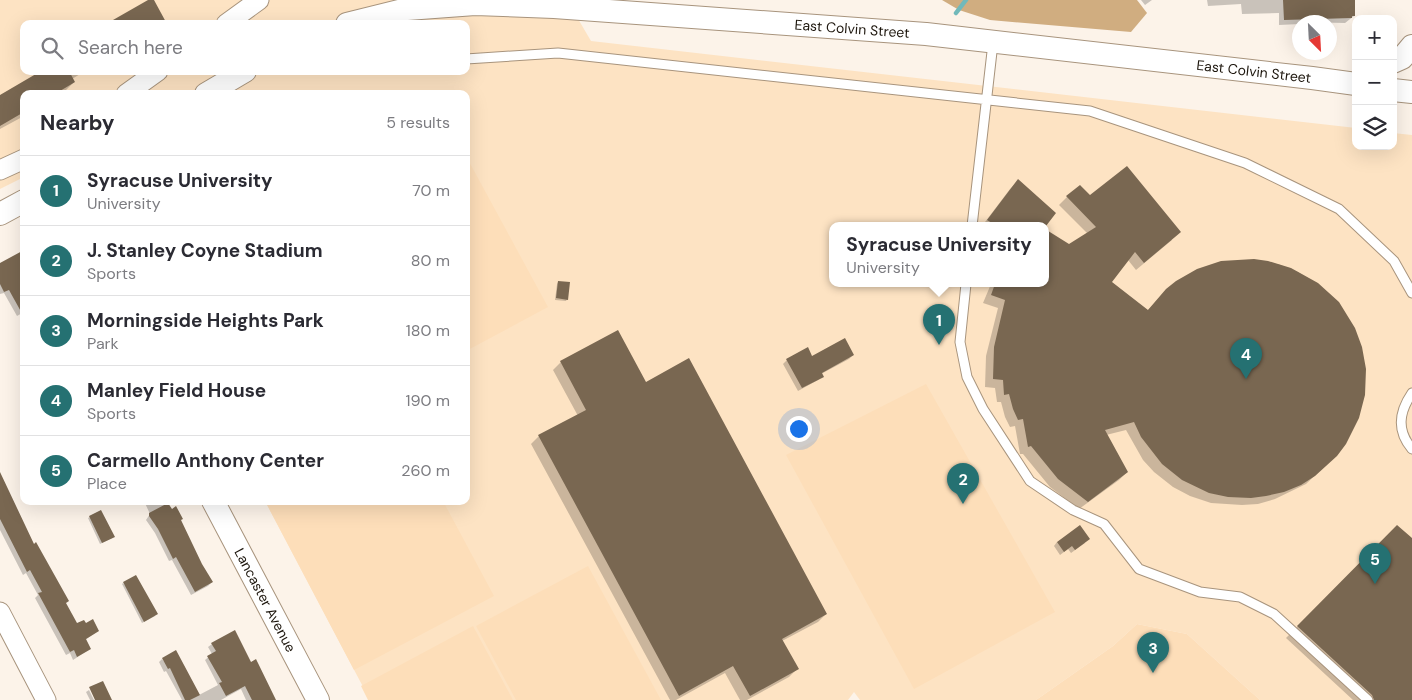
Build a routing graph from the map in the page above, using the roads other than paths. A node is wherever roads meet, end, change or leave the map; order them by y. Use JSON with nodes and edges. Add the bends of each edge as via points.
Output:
{"nodes":[{"id":1,"x":259,"y":0,"type":"edge"},
{"id":2,"x":545,"y":4,"type":"edge"},
{"id":3,"x":396,"y":10,"type":"edge"},
{"id":4,"x":232,"y":20,"type":"edge"},
{"id":5,"x":361,"y":20,"type":"edge"},
{"id":6,"x":993,"y":42,"type":"junction"},
{"id":7,"x":1412,"y":46,"type":"edge"},
{"id":8,"x":470,"y":59,"type":"edge"},
{"id":9,"x":1397,"y":60,"type":"edge"},
{"id":10,"x":1352,"y":73,"type":"edge"},
{"id":11,"x":152,"y":75,"type":"edge"},
{"id":12,"x":238,"y":75,"type":"edge"},
{"id":13,"x":1312,"y":78,"type":"junction"},
{"id":14,"x":1352,"y":83,"type":"edge"},
{"id":15,"x":132,"y":90,"type":"edge"},
{"id":16,"x":213,"y":90,"type":"edge"},
{"id":17,"x":1397,"y":90,"type":"edge"},
{"id":18,"x":1412,"y":92,"type":"edge"},
{"id":19,"x":988,"y":99,"type":"junction"},
{"id":20,"x":20,"y":161,"type":"edge"},
{"id":21,"x":0,"y":170,"type":"edge"},
{"id":22,"x":20,"y":203,"type":"edge"},
{"id":23,"x":0,"y":214,"type":"edge"},
{"id":24,"x":973,"y":222,"type":"edge"},
{"id":25,"x":966,"y":287,"type":"edge"},
{"id":26,"x":1412,"y":293,"type":"edge"},
{"id":27,"x":1412,"y":393,"type":"edge"},
{"id":28,"x":1412,"y":449,"type":"edge"},
{"id":29,"x":216,"y":505,"type":"edge"},
{"id":30,"x":0,"y":612,"type":"edge"},
{"id":31,"x":46,"y":700,"type":"edge"},
{"id":32,"x":318,"y":700,"type":"edge"},
{"id":33,"x":1368,"y":700,"type":"edge"}],
"edges":[{"from":1,"to":4,"type":"street"},
{"from":2,"to":3,"type":"street","name":"East Colvin Street","via":[[475,4]]},
{"from":2,"to":6,"type":"street","name":"East Colvin Street"},
{"from":3,"to":5,"type":"street","name":"East Colvin Street"},
{"from":6,"to":13,"type":"street","name":"East Colvin Street"},
{"from":6,"to":19,"type":"lane"},
{"from":7,"to":9,"type":"street"},
{"from":8,"to":19,"type":"lane","via":[[558,53]]},
{"from":10,"to":13,"type":"street"},
{"from":11,"to":15,"type":"street"},
{"from":12,"to":16,"type":"street"},
{"from":13,"to":14,"type":"street","name":"East Colvin Street"},
{"from":17,"to":18,"type":"street"},
{"from":19,"to":24,"type":"lane"},
{"from":19,"to":26,"type":"lane","via":[[1090,111],[1244,163],[1339,209],[1394,261]]},
{"from":20,"to":21,"type":"street"},
{"from":22,"to":23,"type":"street"},
{"from":25,"to":33,"type":"lane","via":[[960,342],[966,377],[1030,481],[1074,510],[1104,524],[1139,569],[1200,592],[1240,597],[1274,614]]},
{"from":27,"to":28,"type":"lane","via":[[1401,416],[1402,430]]},
{"from":29,"to":32,"type":"street","name":"Lancaster Avenue"},
{"from":30,"to":31,"type":"street"}]}
